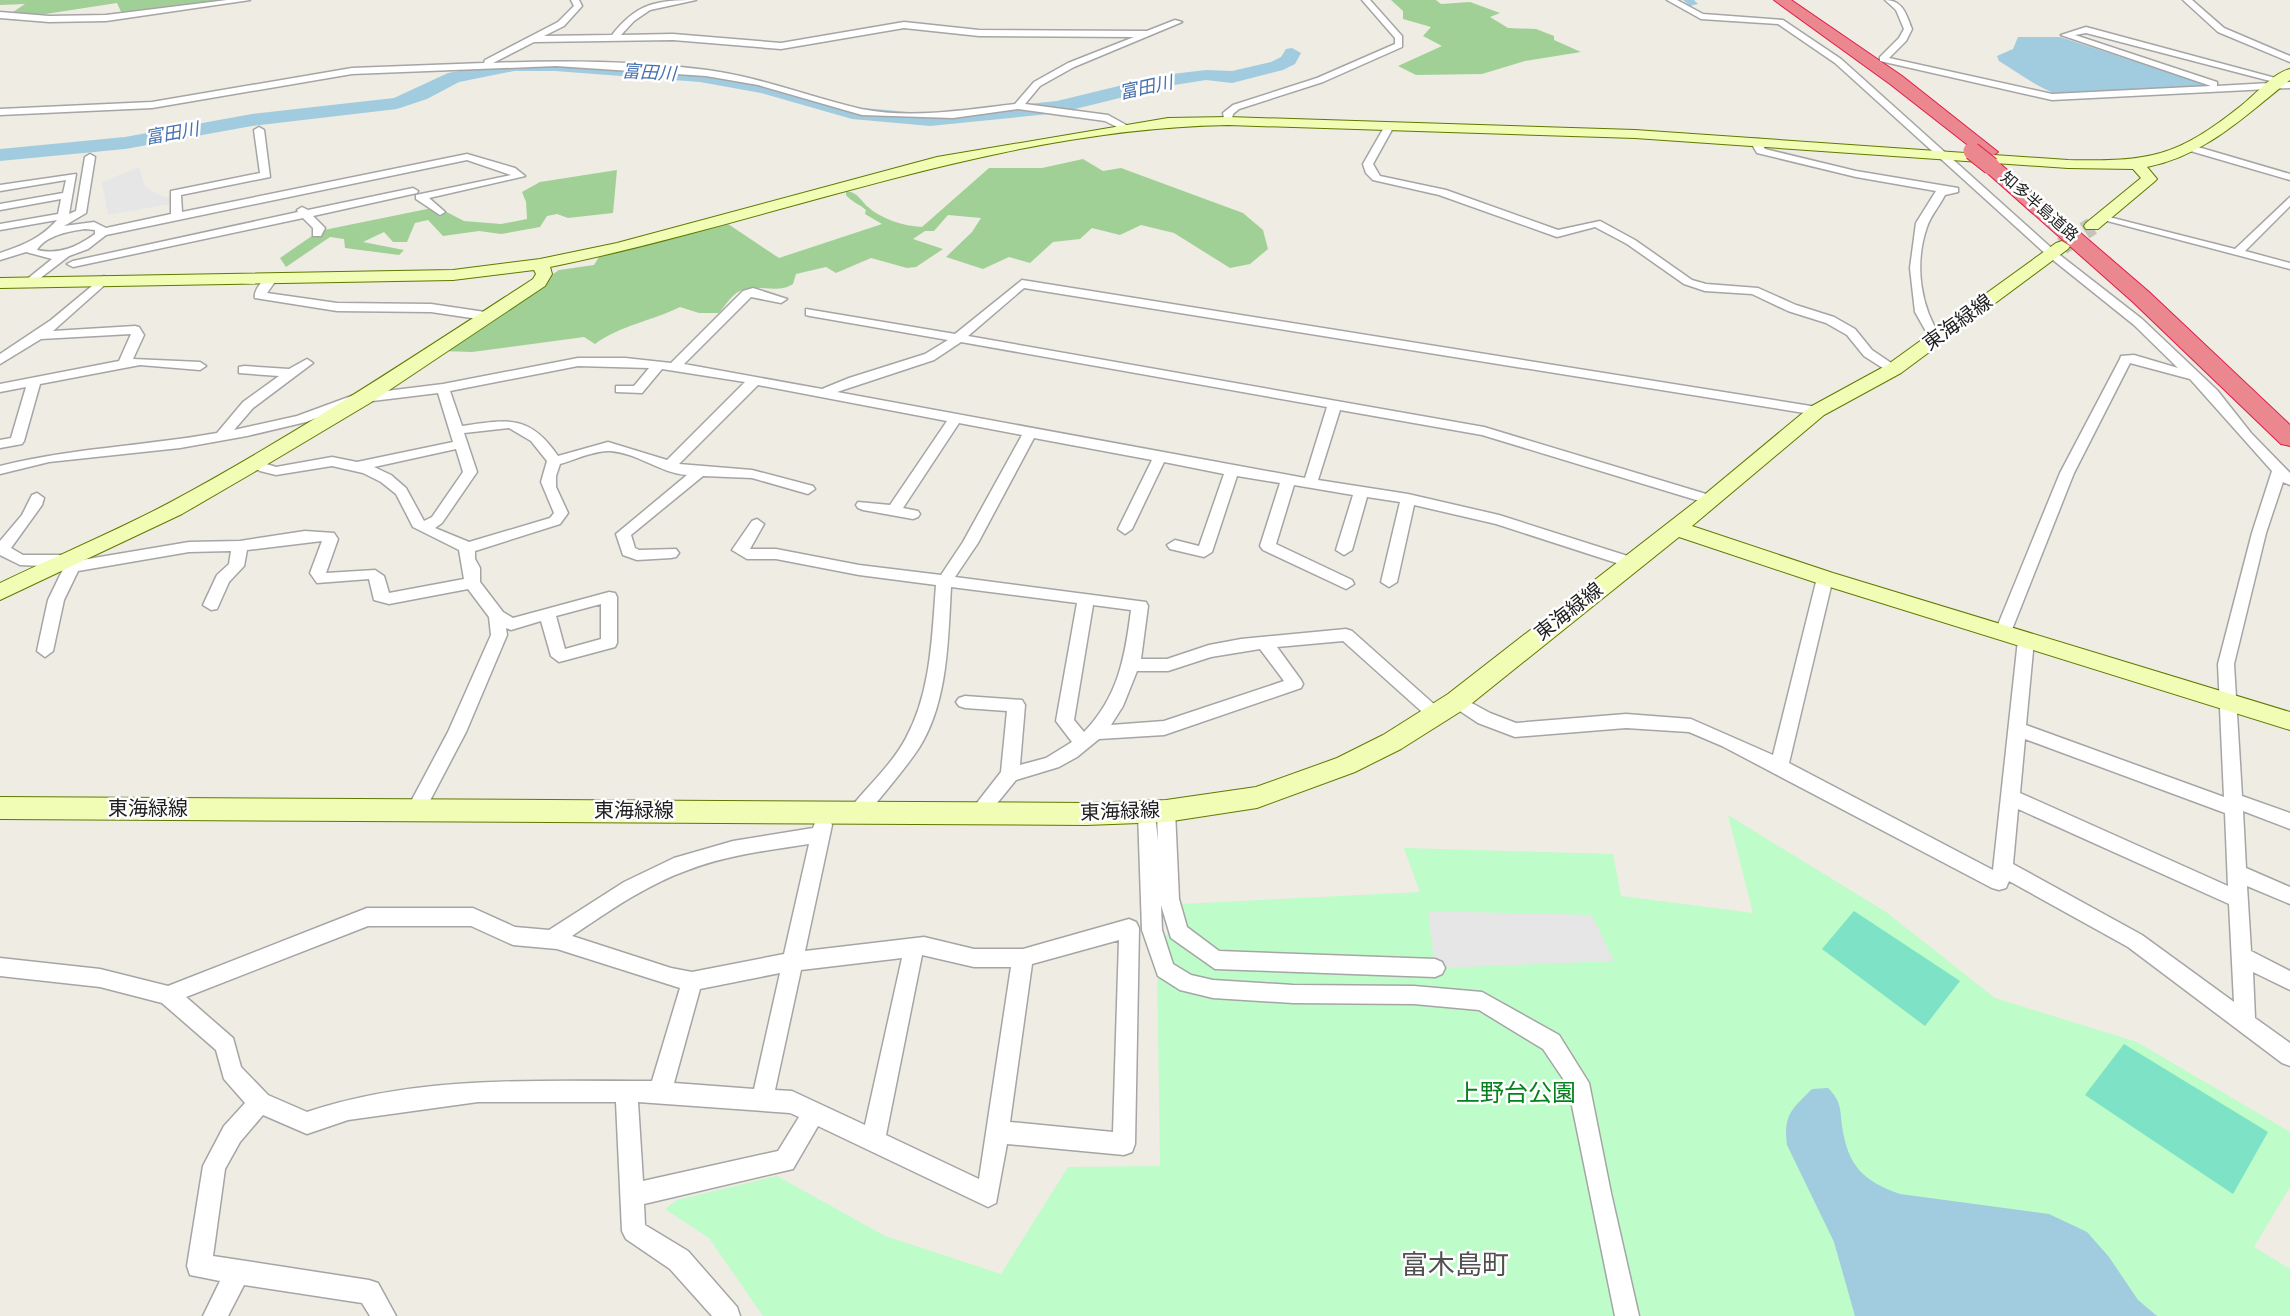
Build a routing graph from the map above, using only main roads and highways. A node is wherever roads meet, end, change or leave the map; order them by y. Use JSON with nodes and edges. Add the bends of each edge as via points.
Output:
{"nodes":[{"id":1,"x":1767,"y":0,"type":"edge"},
{"id":2,"x":1781,"y":0,"type":"edge"},
{"id":3,"x":1990,"y":159,"type":"junction"},
{"id":4,"x":2290,"y":416,"type":"edge"},
{"id":5,"x":2290,"y":439,"type":"edge"}],
"edges":[{"from":1,"to":3,"type":"highway","name":"知多半島道路"},
{"from":2,"to":3,"type":"highway","name":"知多半島道路","via":[[1896,80]]},
{"from":3,"to":4,"type":"highway","name":"知多半島道路","via":[[2161,296]]},
{"from":3,"to":5,"type":"highway","name":"知多半島道路"}]}
